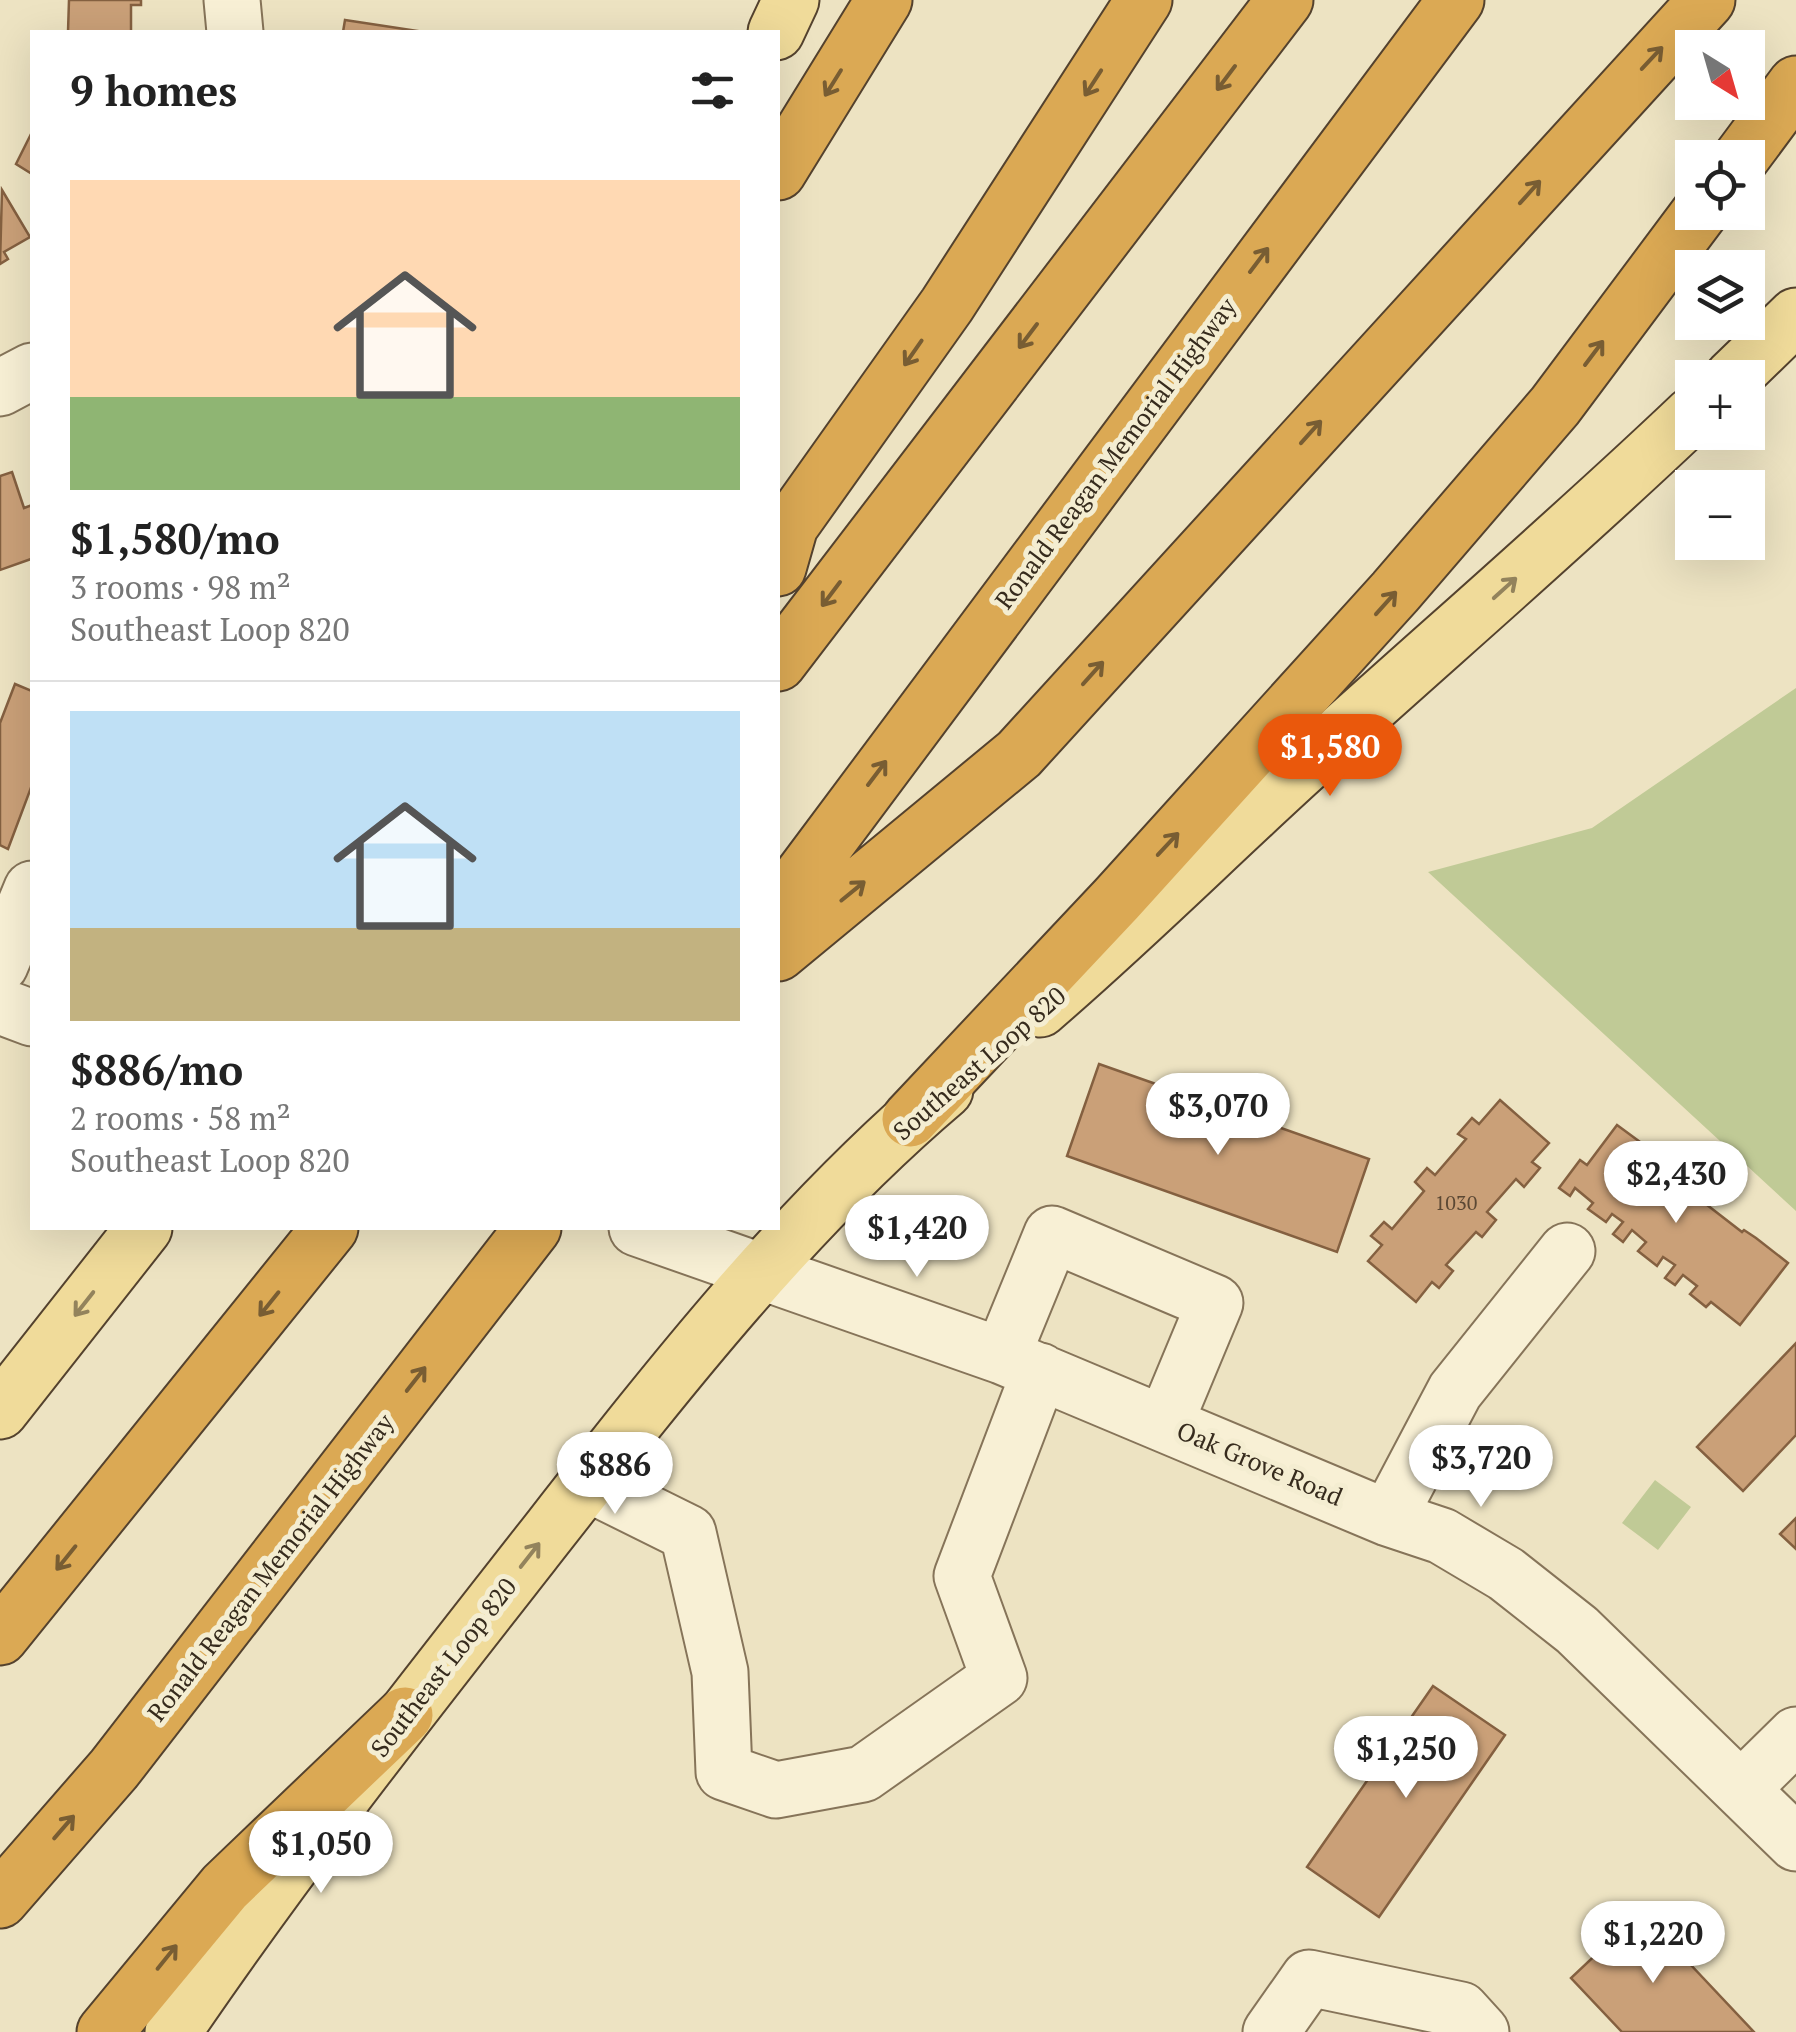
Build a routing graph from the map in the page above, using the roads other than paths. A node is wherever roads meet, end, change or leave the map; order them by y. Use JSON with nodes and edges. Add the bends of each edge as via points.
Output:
{"nodes":[{"id":1,"x":232,"y":0,"type":"edge"},
{"id":2,"x":791,"y":0,"type":"edge"},
{"id":3,"x":884,"y":0,"type":"edge"},
{"id":4,"x":1144,"y":0,"type":"edge"},
{"id":5,"x":1284,"y":0,"type":"edge"},
{"id":6,"x":1456,"y":0,"type":"edge"},
{"id":7,"x":1706,"y":0,"type":"edge"},
{"id":8,"x":235,"y":30,"type":"edge"},
{"id":9,"x":777,"y":30,"type":"edge"},
{"id":10,"x":1796,"y":84,"type":"edge"},
{"id":11,"x":1755,"y":140,"type":"edge"},
{"id":12,"x":780,"y":169,"type":"edge"},
{"id":13,"x":1686,"y":230,"type":"edge"},
{"id":14,"x":1796,"y":316,"type":"edge"},
{"id":15,"x":1751,"y":360,"type":"edge"},
{"id":16,"x":30,"y":372,"type":"edge"},
{"id":17,"x":0,"y":388,"type":"edge"},
{"id":18,"x":1675,"y":431,"type":"edge"},
{"id":19,"x":780,"y":561,"type":"edge"},
{"id":20,"x":780,"y":661,"type":"edge"},
{"id":21,"x":780,"y":905,"type":"edge"},
{"id":22,"x":780,"y":951,"type":"edge"},
{"id":23,"x":0,"y":1006,"type":"edge"},
{"id":24,"x":30,"y":1017,"type":"edge"},
{"id":25,"x":910,"y":1120,"type":"junction"},
{"id":26,"x":142,"y":1230,"type":"edge"},
{"id":27,"x":328,"y":1230,"type":"edge"},
{"id":28,"x":532,"y":1230,"type":"edge"},
{"id":29,"x":643,"y":1230,"type":"edge"},
{"id":30,"x":1567,"y":1251,"type":"dead end"},
{"id":31,"x":764,"y":1270,"type":"junction"},
{"id":32,"x":1021,"y":1364,"type":"junction"},
{"id":33,"x":0,"y":1411,"type":"edge"},
{"id":34,"x":1165,"y":1422,"type":"junction"},
{"id":35,"x":587,"y":1483,"type":"junction"},
{"id":36,"x":1388,"y":1518,"type":"junction"},
{"id":37,"x":0,"y":1638,"type":"edge"},
{"id":38,"x":405,"y":1715,"type":"junction"},
{"id":39,"x":1796,"y":1735,"type":"edge"},
{"id":40,"x":1742,"y":1790,"type":"junction"},
{"id":41,"x":1796,"y":1843,"type":"edge"},
{"id":42,"x":0,"y":1900,"type":"edge"},
{"id":43,"x":105,"y":2032,"type":"edge"},
{"id":44,"x":173,"y":2032,"type":"edge"},
{"id":45,"x":1271,"y":2032,"type":"edge"},
{"id":46,"x":1481,"y":2032,"type":"edge"}],
"edges":[{"from":1,"to":8,"type":"street"},
{"from":2,"to":9,"type":"main road"},
{"from":3,"to":12,"type":"highway","one_way":true},
{"from":4,"to":19,"type":"highway","one_way":true,"via":[[947,304],[790,526]]},
{"from":5,"to":20,"type":"highway","one_way":true},
{"from":21,"to":6,"type":"highway","name":"Ronald Reagan Memorial Highway","one_way":true},
{"from":22,"to":7,"type":"highway","one_way":true,"via":[[1019,754]]},
{"from":10,"to":11,"type":"highway"},
{"from":25,"to":13,"type":"highway","one_way":true,"via":[[1396,592],[1554,406]]},
{"from":14,"to":15,"type":"main road"},
{"from":16,"to":17,"type":"street"},
{"from":25,"to":18,"type":"main road","name":"Southeast Loop 820","one_way":true,"via":[[1118,942]]},
{"from":23,"to":24,"type":"street"},
{"from":25,"to":31,"type":"main road","name":"Southeast Loop 820"},
{"from":26,"to":33,"type":"main road","one_way":true},
{"from":27,"to":37,"type":"highway","one_way":true},
{"from":42,"to":28,"type":"highway","name":"Ronald Reagan Memorial Highway","one_way":true,"via":[[114,1769]]},
{"from":29,"to":31,"type":"street","name":"Oak Grove Road"},
{"from":30,"to":36,"type":"street","via":[[1455,1391]]},
{"from":31,"to":32,"type":"street","name":"Oak Grove Road"},
{"from":31,"to":35,"type":"main road","name":"Southeast Loop 820"},
{"from":32,"to":34,"type":"street","name":"Oak Grove Road"},
{"from":32,"to":34,"type":"street","via":[[1052,1234],[1216,1304]]},
{"from":32,"to":35,"type":"street","via":[[962,1576],[999,1678],[864,1774],[776,1790],[724,1772],[720,1672],[688,1533]]},
{"from":34,"to":36,"type":"street","name":"Oak Grove Road"},
{"from":38,"to":35,"type":"main road","name":"Southeast Loop 820","one_way":true},
{"from":36,"to":40,"type":"street","name":"Oak Grove Road","via":[[1442,1536],[1506,1574],[1577,1630]]},
{"from":43,"to":38,"type":"highway","one_way":true,"via":[[225,1886]]},
{"from":38,"to":44,"type":"main road","name":"Southeast Loop 820"},
{"from":39,"to":40,"type":"street"},
{"from":40,"to":41,"type":"street","name":"Oak Grove Road"},
{"from":45,"to":46,"type":"street","via":[[1309,1978],[1461,2010]]}]}
